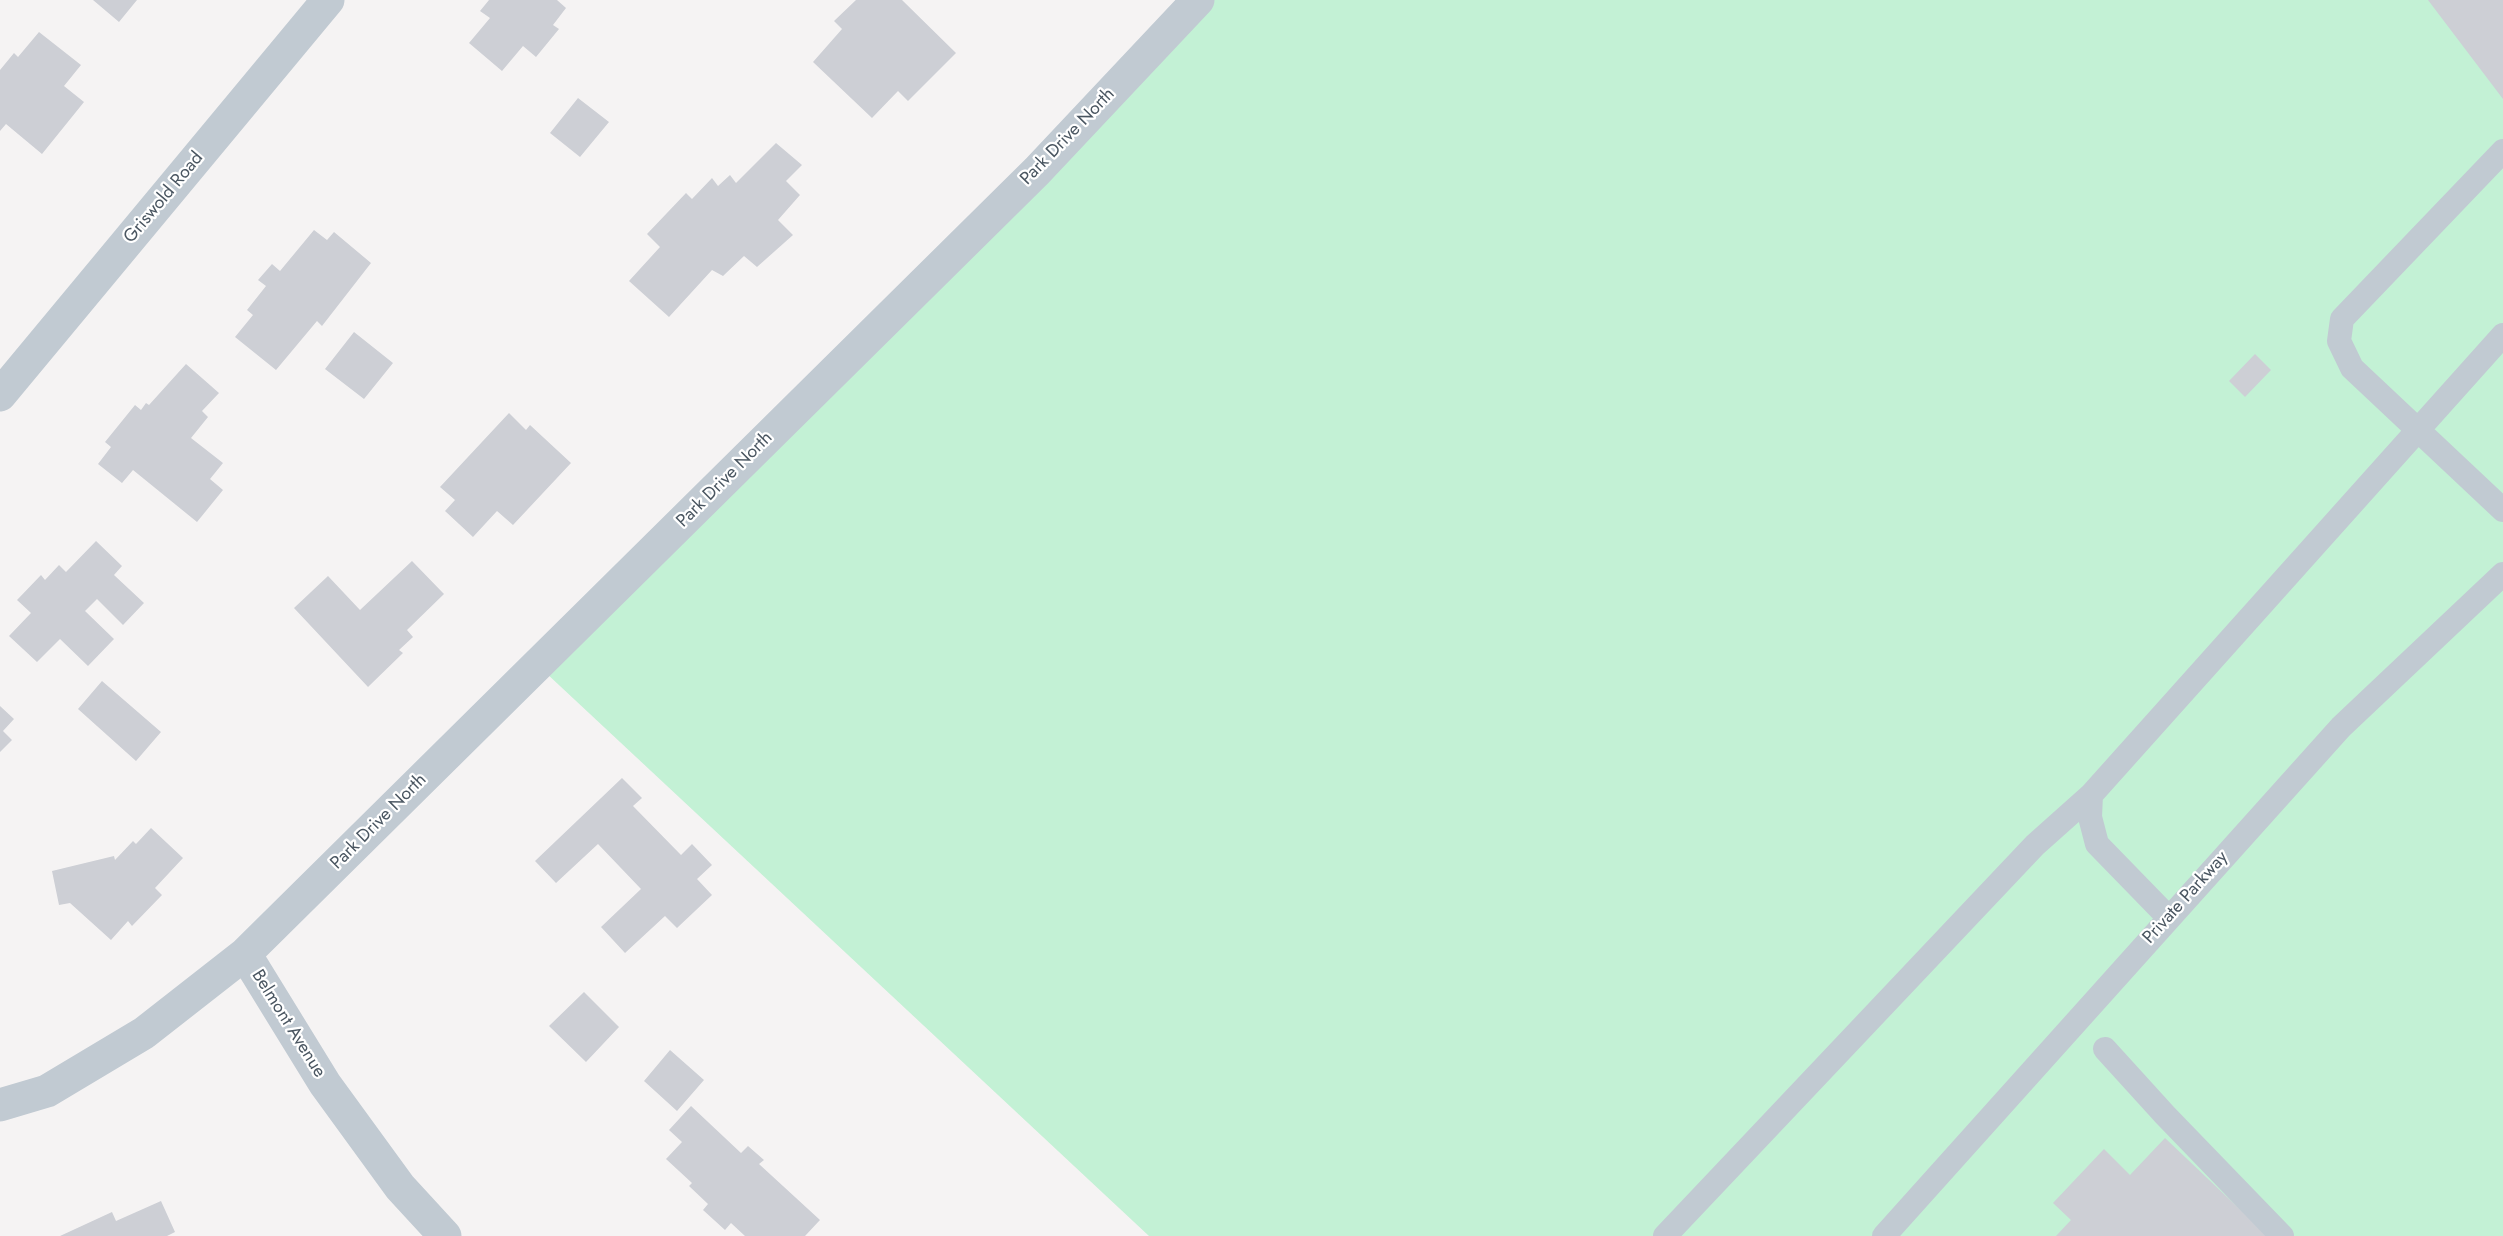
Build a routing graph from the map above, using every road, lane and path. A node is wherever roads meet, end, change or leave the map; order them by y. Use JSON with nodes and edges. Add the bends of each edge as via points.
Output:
{"nodes":[{"id":1,"x":328,"y":0,"type":"edge"},
{"id":2,"x":1198,"y":0,"type":"edge"},
{"id":3,"x":2503,"y":151,"type":"edge"},
{"id":4,"x":2503,"y":335,"type":"edge"},
{"id":5,"x":0,"y":395,"type":"edge"},
{"id":6,"x":2418,"y":432,"type":"junction"},
{"id":7,"x":2503,"y":510,"type":"edge"},
{"id":8,"x":2503,"y":574,"type":"edge"},
{"id":9,"x":2091,"y":795,"type":"junction"},
{"id":10,"x":2169,"y":918,"type":"junction"},
{"id":11,"x":245,"y":954,"type":"junction"},
{"id":12,"x":2105,"y":1049,"type":"dead end"},
{"id":13,"x":0,"y":1105,"type":"edge"},
{"id":14,"x":445,"y":1236,"type":"edge"},
{"id":15,"x":1665,"y":1236,"type":"edge"},
{"id":16,"x":1884,"y":1236,"type":"edge"},
{"id":17,"x":2282,"y":1236,"type":"edge"}],
"edges":[{"from":1,"to":5,"type":"street","name":"Griswold Road"},
{"from":2,"to":11,"type":"street","name":"Park Drive North","via":[[1028,179]]},
{"from":3,"to":6,"type":"lane","via":[[2342,319],[2338,341],[2352,368]]},
{"from":4,"to":6,"type":"lane"},
{"from":6,"to":7,"type":"lane"},
{"from":6,"to":9,"type":"lane"},
{"from":8,"to":10,"type":"lane","name":"Private Parkway","via":[[2341,727]]},
{"from":9,"to":10,"type":"lane","via":[[2090,817],[2097,844]]},
{"from":9,"to":15,"type":"lane","via":[[2035,845]]},
{"from":10,"to":16,"type":"lane","name":"Private Parkway"},
{"from":11,"to":13,"type":"street","name":"Belmont Avenue","via":[[144,1033],[47,1091]]},
{"from":11,"to":14,"type":"street","name":"Belmont Avenue","via":[[325,1084],[400,1187]]},
{"from":12,"to":17,"type":"lane"}]}
